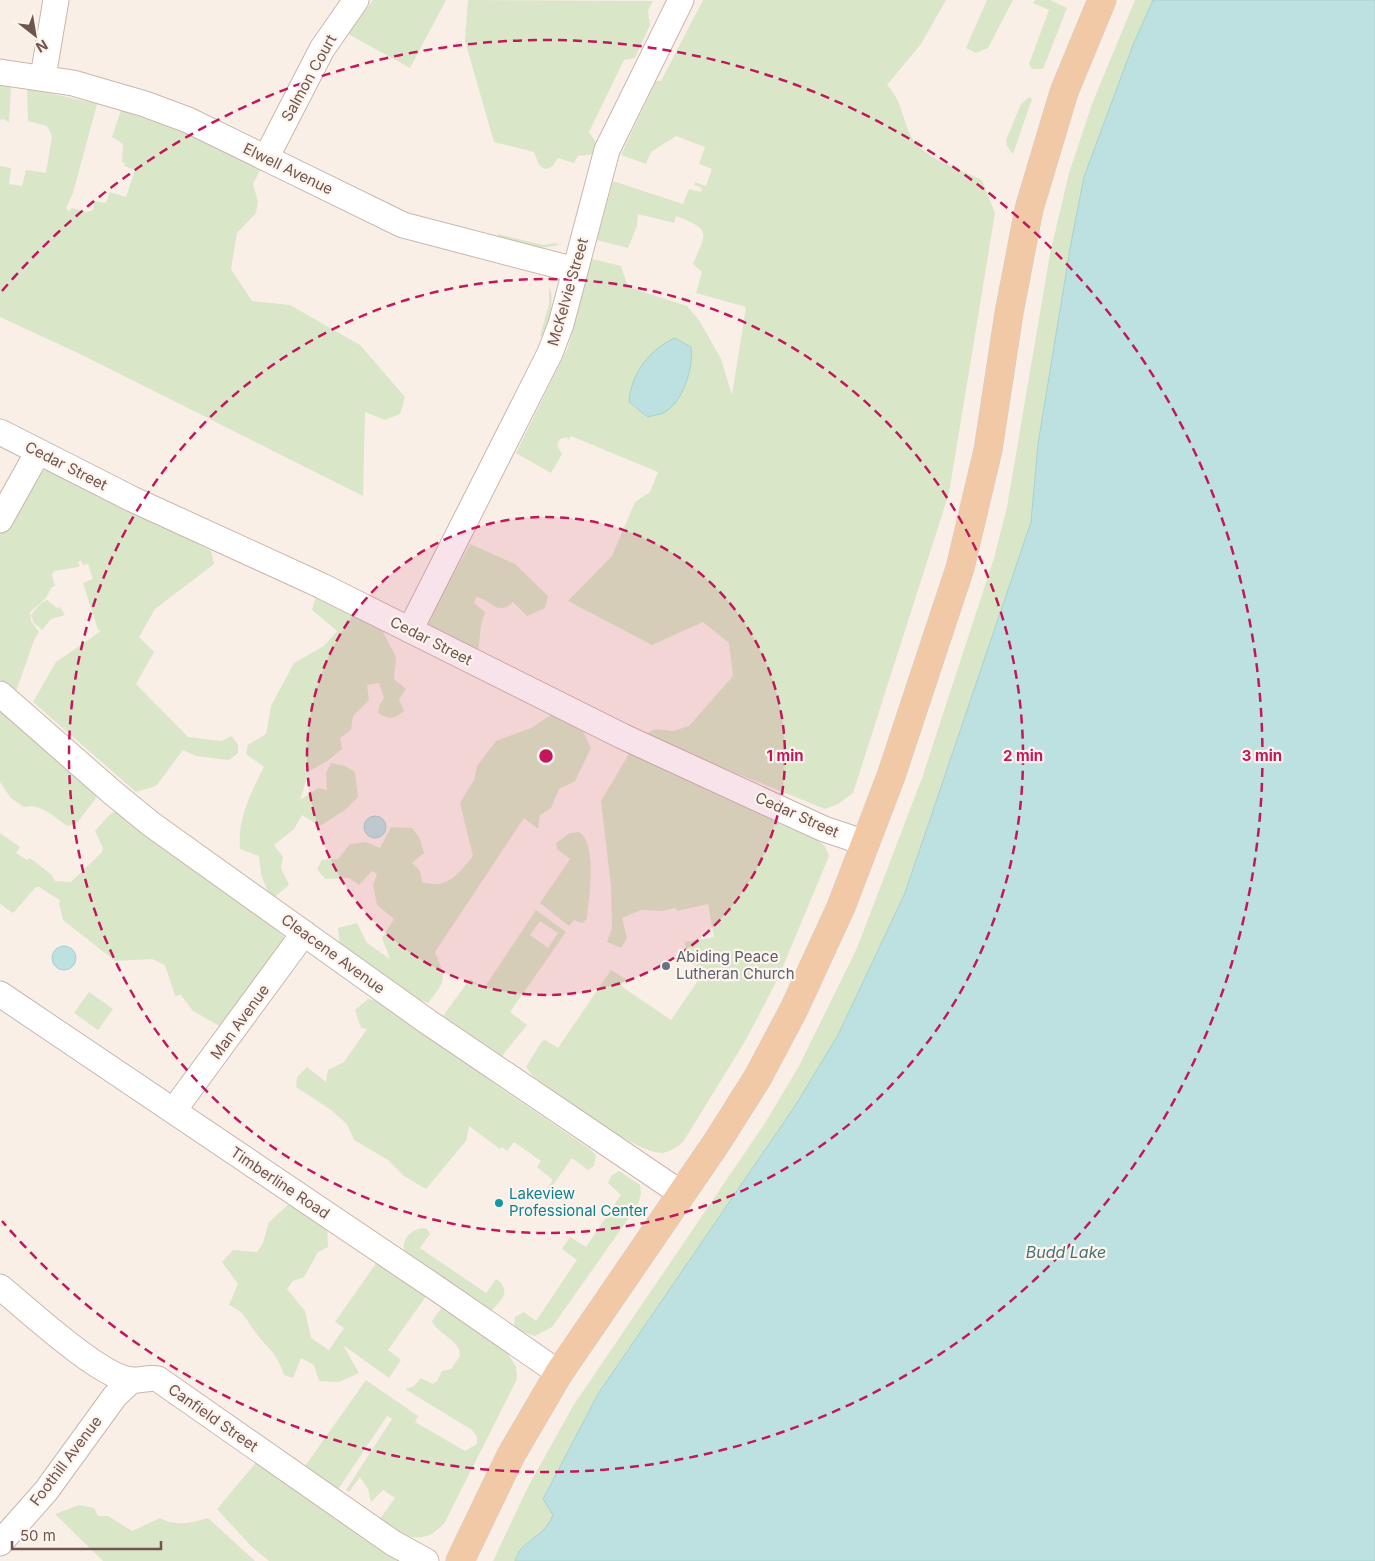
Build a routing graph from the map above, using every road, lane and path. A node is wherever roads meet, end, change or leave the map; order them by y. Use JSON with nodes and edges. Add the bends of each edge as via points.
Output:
{"nodes":[{"id":1,"x":56,"y":0,"type":"edge"},
{"id":2,"x":356,"y":0,"type":"edge"},
{"id":3,"x":681,"y":0,"type":"edge"},
{"id":4,"x":1102,"y":0,"type":"edge"},
{"id":5,"x":0,"y":72,"type":"edge"},
{"id":6,"x":44,"y":77,"type":"junction"},
{"id":7,"x":266,"y":158,"type":"junction"},
{"id":8,"x":574,"y":270,"type":"junction"},
{"id":9,"x":0,"y":432,"type":"edge"},
{"id":10,"x":38,"y":452,"type":"junction"},
{"id":11,"x":0,"y":520,"type":"edge"},
{"id":12,"x":410,"y":630,"type":"junction"},
{"id":13,"x":0,"y":694,"type":"edge"},
{"id":14,"x":866,"y":843,"type":"junction"},
{"id":15,"x":304,"y":933,"type":"junction"},
{"id":16,"x":0,"y":994,"type":"edge"},
{"id":17,"x":174,"y":1110,"type":"junction"},
{"id":18,"x":682,"y":1194,"type":"junction"},
{"id":19,"x":0,"y":1287,"type":"edge"},
{"id":20,"x":559,"y":1373,"type":"junction"},
{"id":21,"x":132,"y":1380,"type":"junction"},
{"id":22,"x":0,"y":1542,"type":"edge"},
{"id":23,"x":426,"y":1561,"type":"edge"},
{"id":24,"x":460,"y":1561,"type":"edge"}],
"edges":[{"from":1,"to":6,"type":"street"},
{"from":2,"to":7,"type":"street","name":"Salmon Court","via":[[322,49]]},
{"from":3,"to":8,"type":"street","name":"McKelvie Street","via":[[607,150]]},
{"from":4,"to":14,"type":"main road","via":[[1064,92],[1030,202],[1018,255],[988,450],[969,537]]},
{"from":5,"to":6,"type":"street","name":"Elwell Avenue"},
{"from":6,"to":7,"type":"street","name":"Elwell Avenue","via":[[145,104],[188,120]]},
{"from":7,"to":8,"type":"street","name":"Elwell Avenue","via":[[403,225]]},
{"from":8,"to":12,"type":"street","name":"McKelvie Street","via":[[561,324],[550,353]]},
{"from":9,"to":10,"type":"street","name":"Cedar Street"},
{"from":10,"to":11,"type":"street"},
{"from":10,"to":12,"type":"street","name":"Cedar Street"},
{"from":12,"to":14,"type":"street","name":"Cedar Street","via":[[622,736],[824,829]]},
{"from":13,"to":15,"type":"street","name":"Cleacene Avenue","via":[[151,824]]},
{"from":14,"to":18,"type":"main road","via":[[824,946],[783,1031],[738,1109]]},
{"from":15,"to":17,"type":"street","name":"Man Avenue"},
{"from":15,"to":18,"type":"street","name":"Cleacene Avenue","via":[[428,1022]]},
{"from":16,"to":17,"type":"street","name":"Timberline Road"},
{"from":17,"to":20,"type":"street","name":"Timberline Road"},
{"from":18,"to":20,"type":"main road"},
{"from":19,"to":21,"type":"street","name":"Canfield Street","via":[[85,1357]]},
{"from":20,"to":24,"type":"main road","via":[[511,1455]]},
{"from":21,"to":22,"type":"street","name":"Foothill Avenue","via":[[115,1396],[46,1491]]},
{"from":21,"to":23,"type":"street","name":"Canfield Street","via":[[144,1377],[158,1379],[392,1543]]}]}
